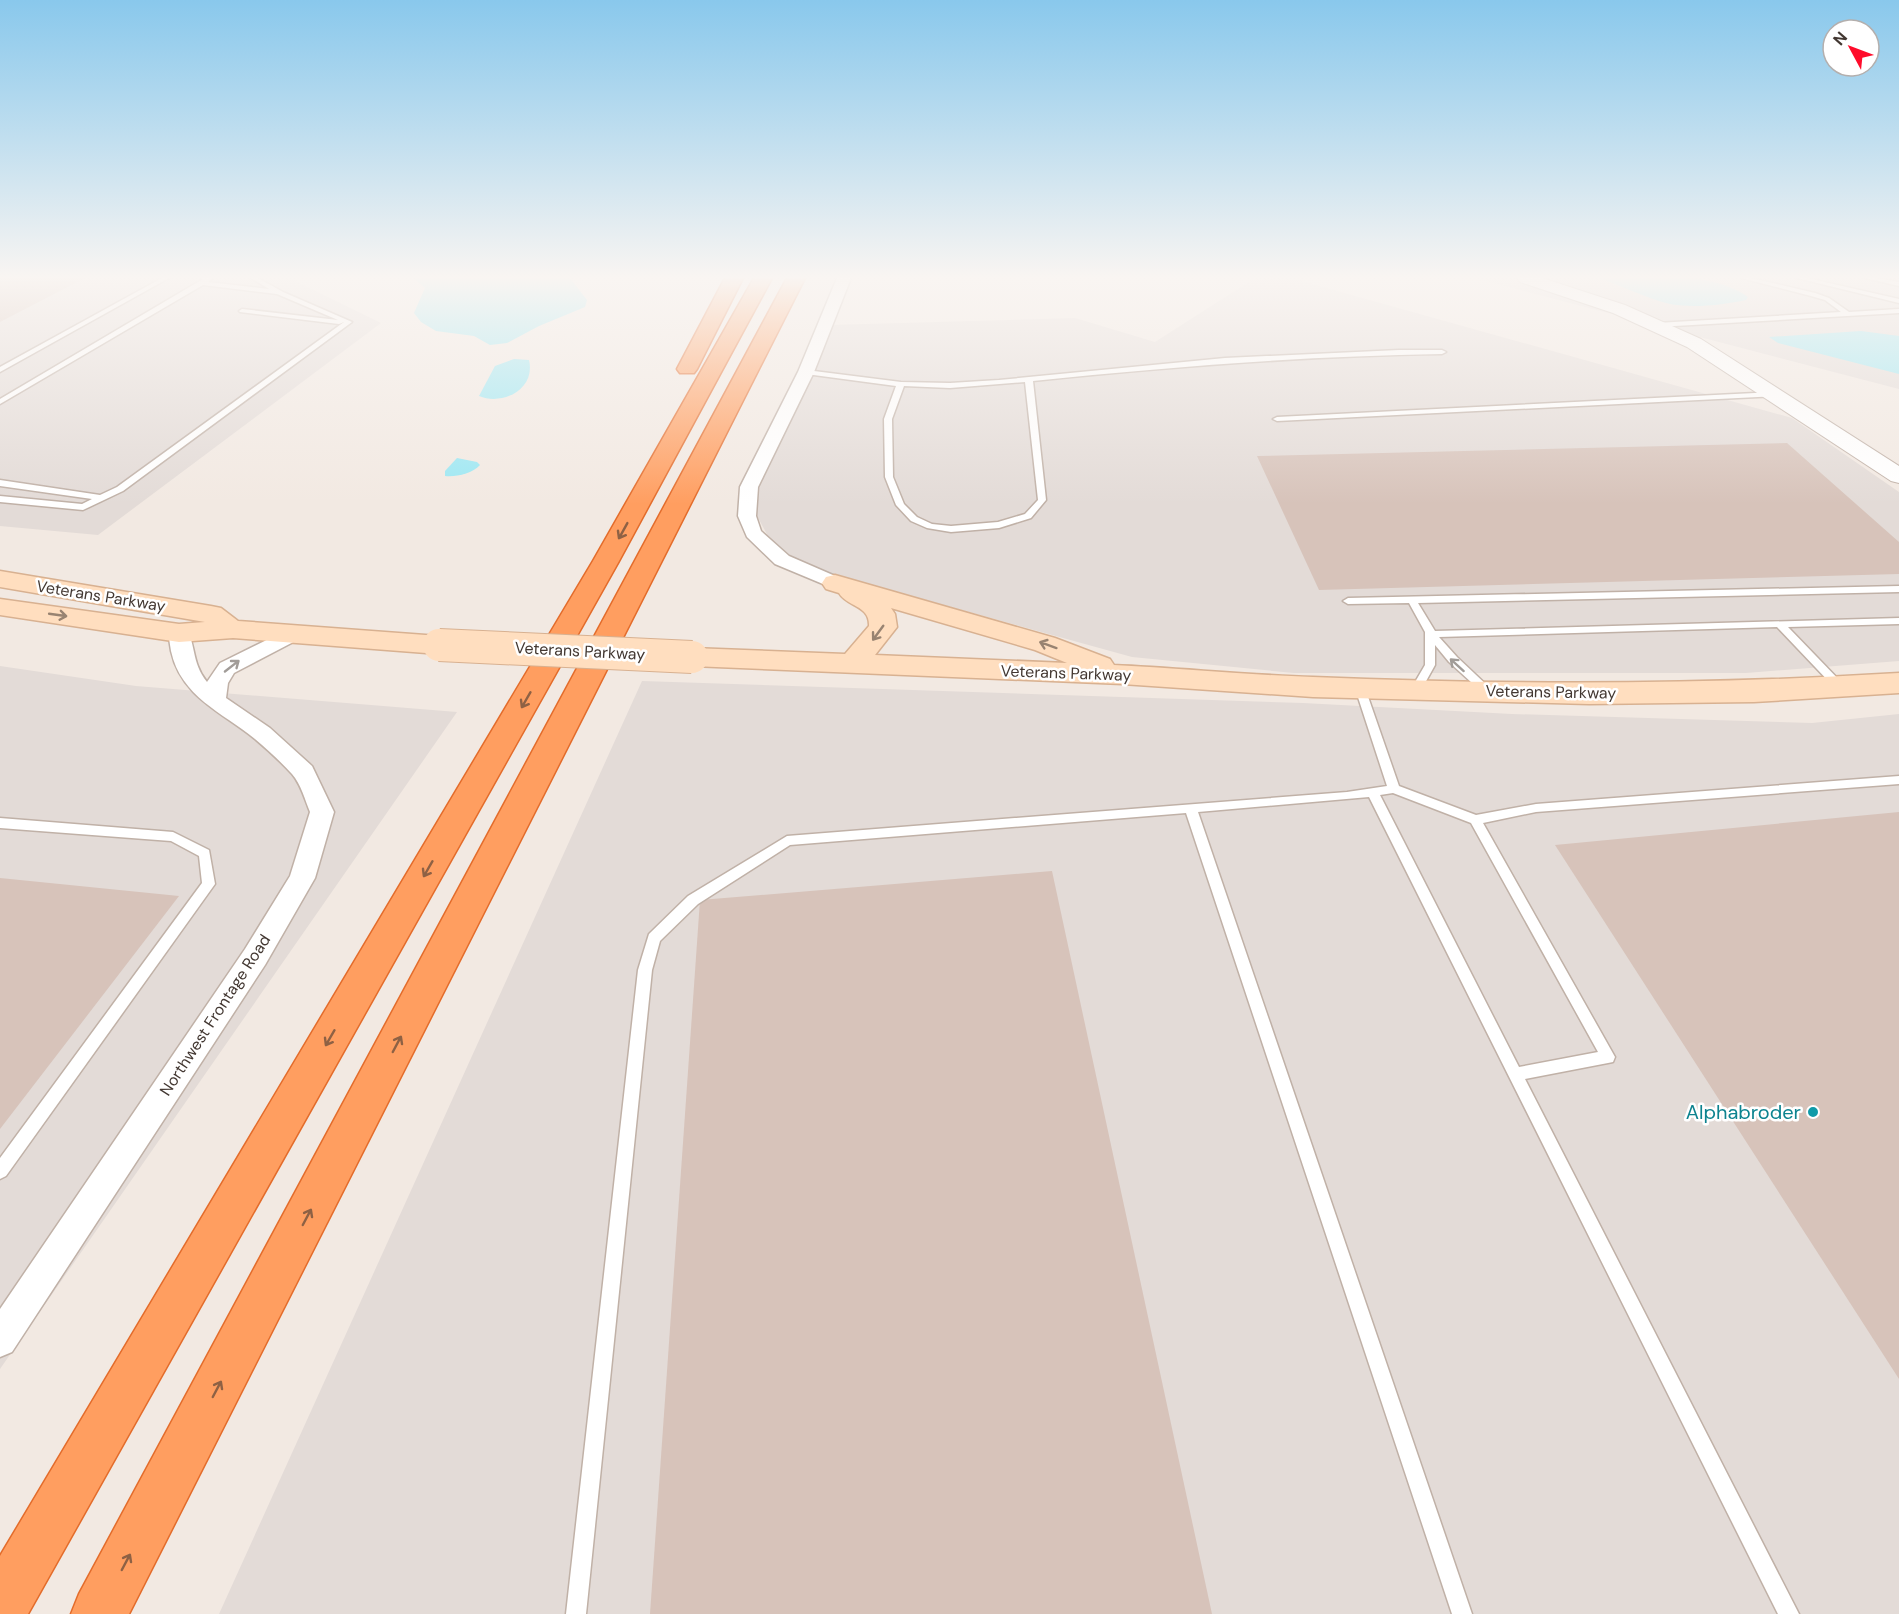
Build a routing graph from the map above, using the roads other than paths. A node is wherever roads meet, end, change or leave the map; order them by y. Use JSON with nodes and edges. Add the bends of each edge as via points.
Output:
{"nodes":[{"id":1,"x":30,"y":353,"type":"edge"},
{"id":2,"x":81,"y":353,"type":"edge"},
{"id":3,"x":306,"y":353,"type":"edge"},
{"id":4,"x":695,"y":353,"type":"edge"},
{"id":5,"x":721,"y":353,"type":"edge"},
{"id":6,"x":775,"y":353,"type":"edge"},
{"id":7,"x":814,"y":353,"type":"edge"},
{"id":8,"x":1417,"y":353,"type":"edge"},
{"id":9,"x":1711,"y":353,"type":"edge"},
{"id":10,"x":0,"y":370,"type":"edge"},
{"id":11,"x":806,"y":372,"type":"junction"},
{"id":12,"x":1029,"y":381,"type":"junction"},
{"id":13,"x":901,"y":384,"type":"junction"},
{"id":14,"x":1777,"y":394,"type":"junction"},
{"id":15,"x":0,"y":402,"type":"edge"},
{"id":16,"x":1277,"y":419,"type":"dead end"},
{"id":17,"x":1899,"y":476,"type":"edge"},
{"id":18,"x":0,"y":483,"type":"edge"},
{"id":19,"x":647,"y":488,"type":"junction"},
{"id":20,"x":101,"y":498,"type":"junction"},
{"id":21,"x":0,"y":499,"type":"edge"},
{"id":22,"x":0,"y":579,"type":"edge"},
{"id":23,"x":835,"y":583,"type":"junction"},
{"id":24,"x":1899,"y":589,"type":"edge"},
{"id":25,"x":1412,"y":600,"type":"junction"},
{"id":26,"x":1348,"y":601,"type":"dead end"},
{"id":27,"x":0,"y":607,"type":"edge"},
{"id":28,"x":1899,"y":621,"type":"edge"},
{"id":29,"x":1781,"y":626,"type":"junction"},
{"id":30,"x":233,"y":629,"type":"junction"},
{"id":31,"x":179,"y":633,"type":"junction"},
{"id":32,"x":294,"y":634,"type":"junction"},
{"id":33,"x":1429,"y":634,"type":"junction"},
{"id":34,"x":852,"y":665,"type":"junction"},
{"id":35,"x":1122,"y":675,"type":"junction"},
{"id":36,"x":1899,"y":683,"type":"edge"},
{"id":37,"x":1839,"y":686,"type":"junction"},
{"id":38,"x":1360,"y":688,"type":"junction"},
{"id":39,"x":1416,"y":689,"type":"junction"},
{"id":40,"x":1488,"y":691,"type":"junction"},
{"id":41,"x":215,"y":701,"type":"junction"},
{"id":42,"x":1899,"y":780,"type":"edge"},
{"id":43,"x":1394,"y":789,"type":"junction"},
{"id":44,"x":1372,"y":792,"type":"junction"},
{"id":45,"x":1190,"y":808,"type":"junction"},
{"id":46,"x":1475,"y":820,"type":"junction"},
{"id":47,"x":0,"y":823,"type":"edge"},
{"id":48,"x":1515,"y":1074,"type":"junction"},
{"id":49,"x":0,"y":1171,"type":"edge"},
{"id":50,"x":4,"y":1328,"type":"edge"},
{"id":51,"x":0,"y":1609,"type":"edge"},
{"id":52,"x":99,"y":1614,"type":"edge"},
{"id":53,"x":576,"y":1614,"type":"edge"},
{"id":54,"x":1462,"y":1614,"type":"edge"},
{"id":55,"x":1789,"y":1614,"type":"edge"}],
"edges":[{"from":1,"to":10,"type":"lane"},
{"from":2,"to":15,"type":"lane"},
{"from":3,"to":20,"type":"lane","via":[[120,489]]},
{"from":4,"to":19,"type":"highway","via":[[676,391]]},
{"from":5,"to":19,"type":"highway"},
{"from":52,"to":6,"type":"highway","one_way":true,"via":[[688,488]]},
{"from":7,"to":11,"type":"street"},
{"from":8,"to":12,"type":"lane","via":[[1174,366]]},
{"from":9,"to":14,"type":"street"},
{"from":11,"to":13,"type":"lane"},
{"from":11,"to":23,"type":"street","via":[[749,487],[747,516],[753,533],[782,560]]},
{"from":12,"to":13,"type":"lane"},
{"from":12,"to":13,"type":"lane","via":[[1042,500],[1028,516],[999,525],[951,529],[914,519],[900,505],[889,477],[888,419]]},
{"from":14,"to":16,"type":"lane"},
{"from":14,"to":17,"type":"street"},
{"from":18,"to":20,"type":"lane"},
{"from":19,"to":51,"type":"highway","one_way":true},
{"from":20,"to":21,"type":"lane","via":[[83,507]]},
{"from":22,"to":30,"type":"main road","name":"Veterans Parkway","via":[[211,614]]},
{"from":23,"to":34,"type":"main road","one_way":true,"via":[[876,607],[884,620],[883,627]]},
{"from":35,"to":23,"type":"main road","one_way":true,"via":[[1045,644]]},
{"from":24,"to":25,"type":"lane"},
{"from":25,"to":26,"type":"lane"},
{"from":25,"to":33,"type":"lane"},
{"from":27,"to":31,"type":"main road","name":"Veterans Parkway","one_way":true},
{"from":28,"to":29,"type":"lane"},
{"from":29,"to":33,"type":"lane"},
{"from":29,"to":37,"type":"lane"},
{"from":30,"to":31,"type":"main road","name":"Veterans Parkway"},
{"from":30,"to":32,"type":"main road","name":"Veterans Parkway"},
{"from":31,"to":41,"type":"street","name":"Northwest Frontage Road","via":[[188,669],[198,688]]},
{"from":32,"to":34,"type":"main road","name":"Veterans Parkway","bridge":true},
{"from":41,"to":32,"type":"street","one_way":true,"via":[[218,683],[227,668]]},
{"from":33,"to":39,"type":"lane","via":[[1430,665]]},
{"from":40,"to":33,"type":"lane","one_way":true,"via":[[1453,663]]},
{"from":34,"to":35,"type":"main road","name":"Veterans Parkway"},
{"from":35,"to":38,"type":"main road","name":"Veterans Parkway"},
{"from":36,"to":37,"type":"main road","name":"Veterans Parkway"},
{"from":37,"to":40,"type":"main road","name":"Veterans Parkway","via":[[1754,692]]},
{"from":38,"to":39,"type":"main road","name":"Veterans Parkway"},
{"from":38,"to":43,"type":"lane"},
{"from":39,"to":40,"type":"main road","name":"Veterans Parkway"},
{"from":41,"to":50,"type":"street","name":"Northwest Frontage Road","via":[[262,733],[304,772],[322,812],[302,878],[255,957]]},
{"from":42,"to":46,"type":"lane","via":[[1536,808]]},
{"from":43,"to":44,"type":"lane"},
{"from":43,"to":46,"type":"lane"},
{"from":44,"to":45,"type":"lane"},
{"from":44,"to":48,"type":"lane"},
{"from":45,"to":53,"type":"lane","via":[[787,840],[693,900],[654,938],[645,969]]},
{"from":45,"to":54,"type":"lane"},
{"from":46,"to":48,"type":"lane","via":[[1608,1057]]},
{"from":47,"to":49,"type":"lane","via":[[173,837],[205,853],[209,884]]},
{"from":48,"to":55,"type":"lane"}]}
